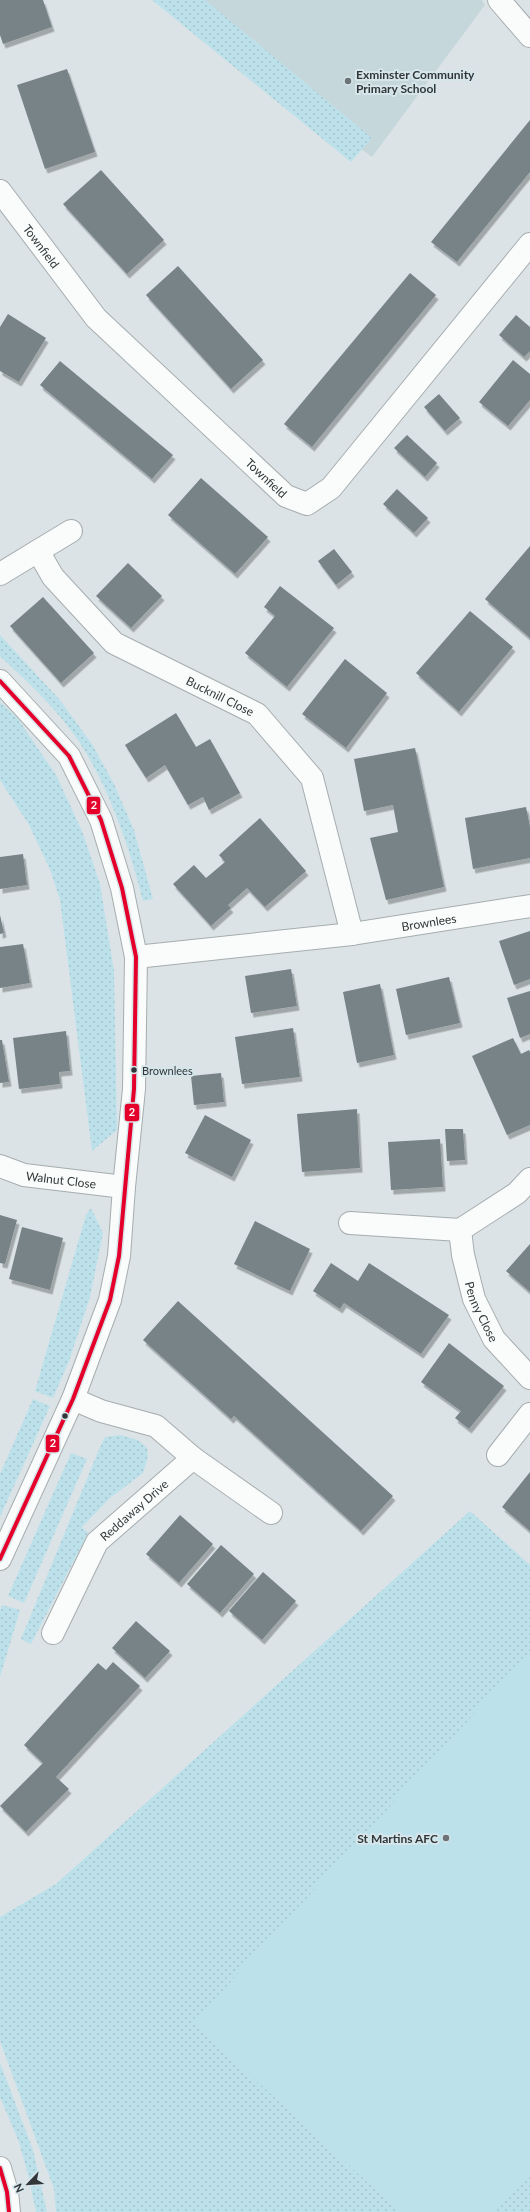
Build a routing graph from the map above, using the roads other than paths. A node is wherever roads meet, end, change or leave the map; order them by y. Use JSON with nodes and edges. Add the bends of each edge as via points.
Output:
{"nodes":[{"id":1,"x":499,"y":0,"type":"edge"},
{"id":2,"x":530,"y":36,"type":"edge"},
{"id":3,"x":0,"y":191,"type":"edge"},
{"id":4,"x":530,"y":244,"type":"edge"},
{"id":5,"x":71,"y":531,"type":"dead end"},
{"id":6,"x":38,"y":551,"type":"junction"},
{"id":7,"x":0,"y":574,"type":"edge"},
{"id":8,"x":0,"y":681,"type":"edge"},
{"id":9,"x":530,"y":906,"type":"edge"},
{"id":10,"x":352,"y":934,"type":"junction"},
{"id":11,"x":136,"y":957,"type":"junction"},
{"id":12,"x":0,"y":1166,"type":"edge"},
{"id":13,"x":530,"y":1179,"type":"edge"},
{"id":14,"x":124,"y":1187,"type":"junction"},
{"id":15,"x":350,"y":1223,"type":"dead end"},
{"id":16,"x":460,"y":1230,"type":"junction"},
{"id":17,"x":530,"y":1378,"type":"edge"},
{"id":18,"x":73,"y":1399,"type":"junction"},
{"id":19,"x":530,"y":1414,"type":"edge"},
{"id":20,"x":498,"y":1455,"type":"dead end"},
{"id":21,"x":192,"y":1458,"type":"junction"},
{"id":22,"x":271,"y":1513,"type":"dead end"},
{"id":23,"x":0,"y":1559,"type":"edge"},
{"id":24,"x":53,"y":1633,"type":"dead end"},
{"id":25,"x":0,"y":2168,"type":"edge"},
{"id":26,"x":9,"y":2212,"type":"edge"}],
"edges":[{"from":1,"to":2,"type":"street"},
{"from":3,"to":4,"type":"street","name":"Townfield","via":[[96,318],[286,496],[307,504],[331,488]]},
{"from":5,"to":6,"type":"street"},
{"from":6,"to":7,"type":"street"},
{"from":6,"to":10,"type":"street","name":"Bucknill Close","via":[[53,577],[114,643],[257,714],[312,778]]},
{"from":8,"to":11,"type":"street","via":[[69,756],[102,820],[122,888]]},
{"from":9,"to":10,"type":"street","name":"Brownlees"},
{"from":10,"to":11,"type":"street","name":"Brownlees"},
{"from":11,"to":14,"type":"street","via":[[134,1089]]},
{"from":12,"to":14,"type":"street","name":"Walnut Close","via":[[24,1175]]},
{"from":13,"to":16,"type":"street","via":[[517,1193]]},
{"from":14,"to":18,"type":"street","via":[[120,1256],[110,1300]]},
{"from":15,"to":16,"type":"street"},
{"from":16,"to":17,"type":"street","name":"Penny Close","via":[[463,1255],[474,1299],[494,1339]]},
{"from":18,"to":21,"type":"street","via":[[101,1411],[156,1426]]},
{"from":18,"to":23,"type":"street"},
{"from":19,"to":20,"type":"street"},
{"from":21,"to":22,"type":"street"},
{"from":21,"to":24,"type":"street","name":"Reddaway Drive","via":[[97,1542]]},
{"from":25,"to":26,"type":"street","via":[[7,2192]]}]}
